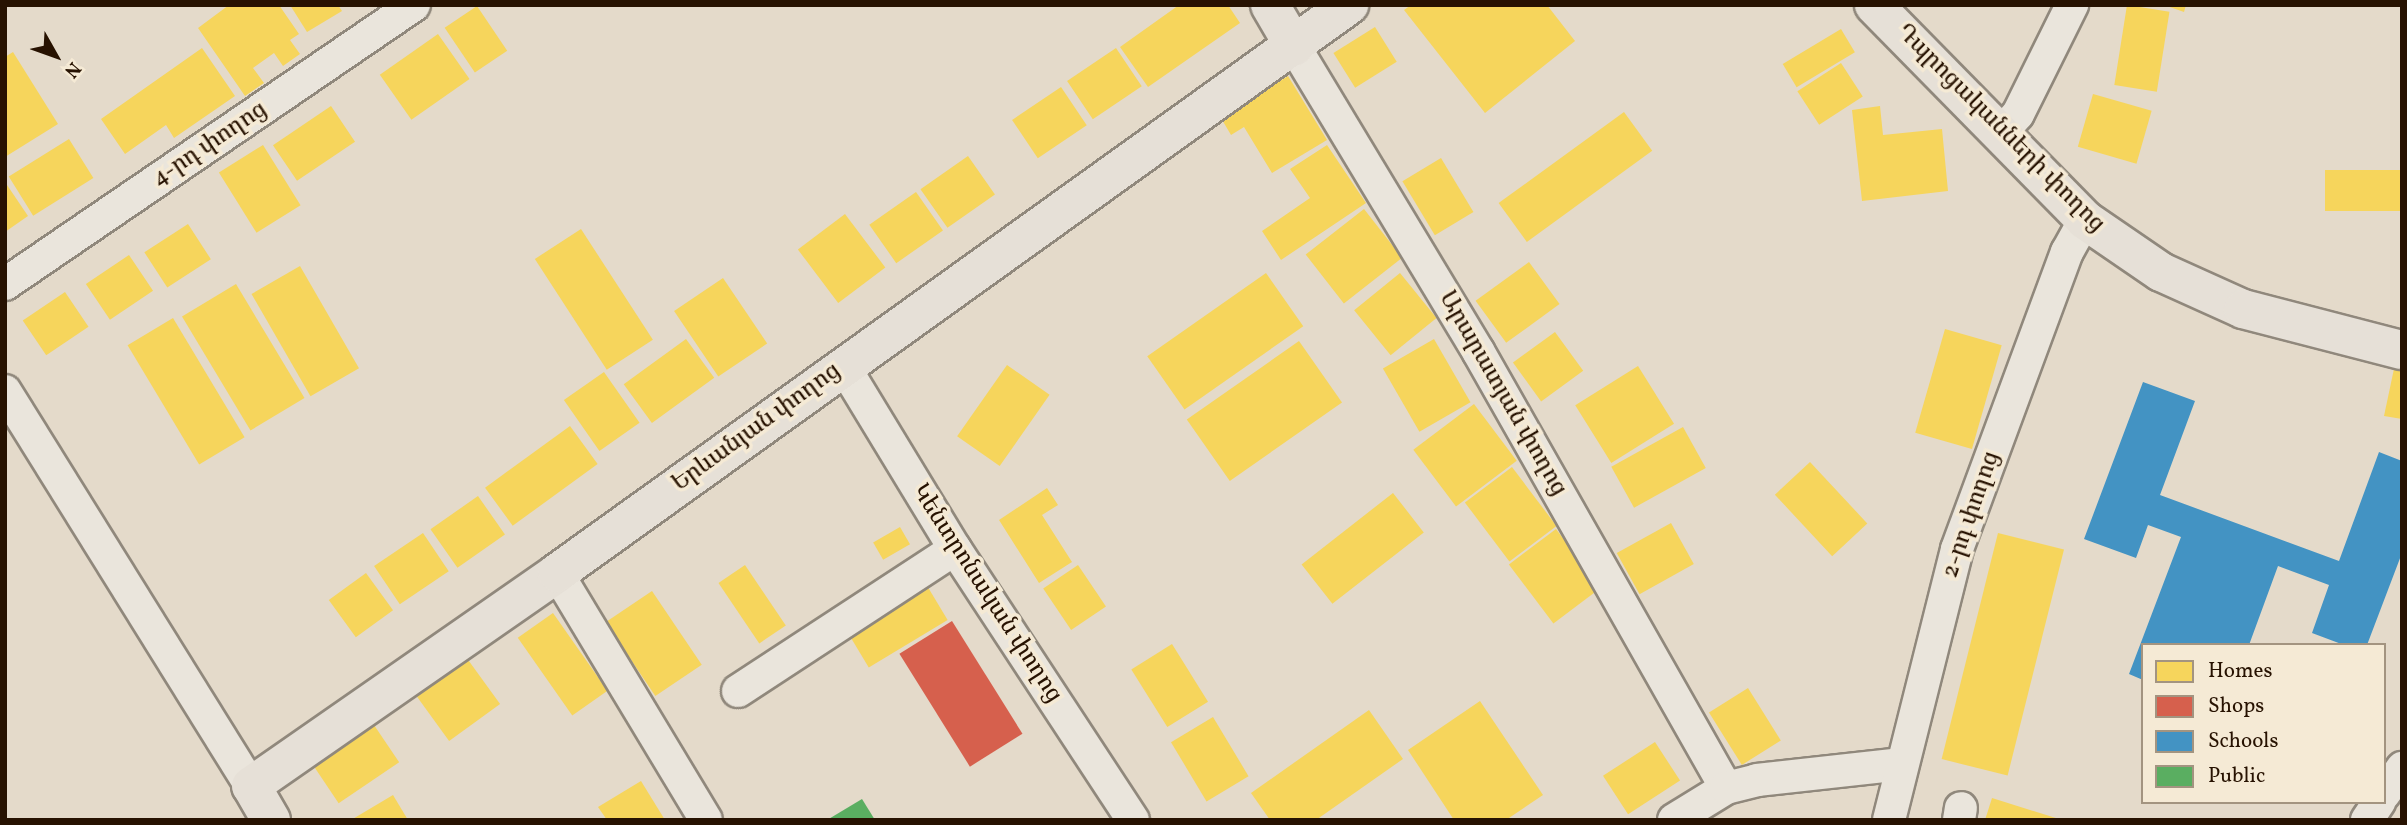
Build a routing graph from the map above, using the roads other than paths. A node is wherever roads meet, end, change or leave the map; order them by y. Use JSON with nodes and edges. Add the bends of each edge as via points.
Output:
{"nodes":[{"id":1,"x":414,"y":5,"type":"edge"},
{"id":2,"x":1270,"y":5,"type":"edge"},
{"id":3,"x":1349,"y":5,"type":"edge"},
{"id":4,"x":1874,"y":5,"type":"edge"},
{"id":5,"x":2072,"y":5,"type":"edge"},
{"id":6,"x":1294,"y":46,"type":"junction"},
{"id":7,"x":1999,"y":135,"type":"junction"},
{"id":8,"x":2085,"y":220,"type":"junction"},
{"id":9,"x":5,"y":284,"type":"edge"},
{"id":10,"x":2402,"y":350,"type":"edge"},
{"id":11,"x":843,"y":365,"type":"junction"},
{"id":12,"x":5,"y":391,"type":"edge"},
{"id":13,"x":955,"y":549,"type":"junction"},
{"id":14,"x":557,"y":573,"type":"junction"},
{"id":15,"x":738,"y":691,"type":"dead end"},
{"id":16,"x":1902,"y":764,"type":"junction"},
{"id":17,"x":2402,"y":768,"type":"edge"},
{"id":18,"x":251,"y":786,"type":"junction"},
{"id":19,"x":1726,"y":788,"type":"junction"},
{"id":20,"x":2386,"y":791,"type":"edge"},
{"id":21,"x":2378,"y":804,"type":"edge"},
{"id":22,"x":271,"y":820,"type":"edge"},
{"id":23,"x":706,"y":820,"type":"edge"},
{"id":24,"x":1133,"y":820,"type":"edge"},
{"id":25,"x":1674,"y":820,"type":"edge"},
{"id":26,"x":1889,"y":820,"type":"edge"},
{"id":27,"x":2367,"y":820,"type":"edge"}],
"edges":[{"from":1,"to":9,"type":"street","name":"4-րդ փողոց"},
{"from":2,"to":6,"type":"main road","name":"Արարատյան փողոց"},
{"from":3,"to":6,"type":"main road"},
{"from":4,"to":7,"type":"main road","name":"Դպրոցականների փողոց"},
{"from":5,"to":7,"type":"street","via":[[2018,114]]},
{"from":6,"to":11,"type":"main road","name":"Երևանյան փողոց"},
{"from":6,"to":19,"type":"street","name":"Արարատյան փողոց","via":[[1478,351]]},
{"from":7,"to":8,"type":"main road","name":"Դպրոցականների փողոց"},
{"from":8,"to":10,"type":"main road","name":"Դպրոցականների փողոց","via":[[2161,272],[2204,294],[2243,309]]},
{"from":8,"to":16,"type":"street","name":"2-րդ փողոց","via":[[2067,252],[1958,549]]},
{"from":11,"to":13,"type":"street","name":"Կենտրոնական փողոց"},
{"from":11,"to":14,"type":"main road","name":"Երևանյան փողոց"},
{"from":12,"to":18,"type":"street"},
{"from":13,"to":15,"type":"street"},
{"from":13,"to":24,"type":"street","name":"Կենտրոնական փողոց"},
{"from":14,"to":18,"type":"main road","name":"Երևանյան փողոց"},
{"from":14,"to":23,"type":"street"},
{"from":16,"to":19,"type":"street"},
{"from":16,"to":26,"type":"street","name":"2-րդ փողոց"},
{"from":17,"to":20,"type":"street"},
{"from":18,"to":22,"type":"main road"},
{"from":19,"to":25,"type":"street"},
{"from":21,"to":27,"type":"street"}]}
